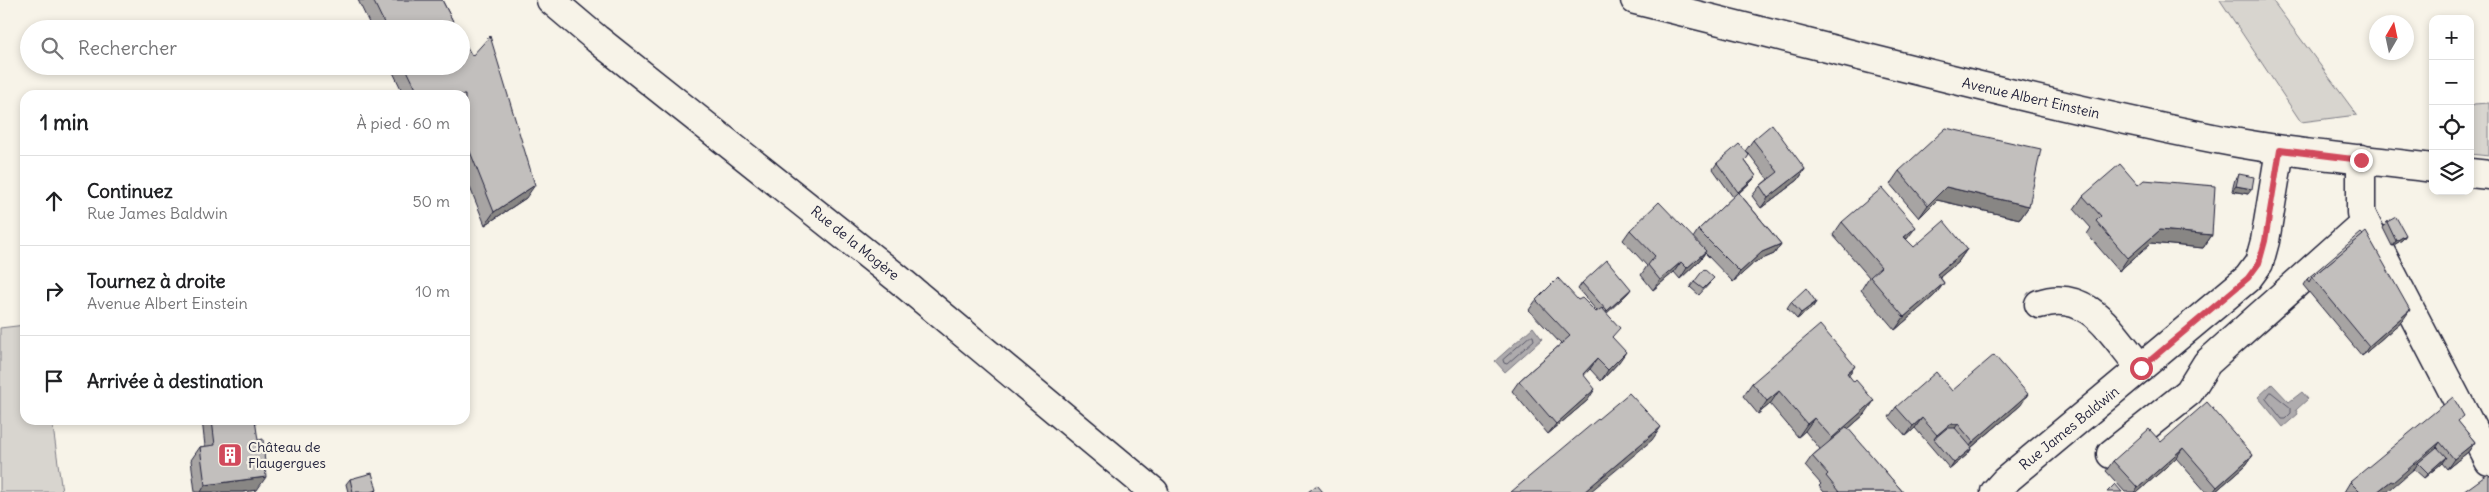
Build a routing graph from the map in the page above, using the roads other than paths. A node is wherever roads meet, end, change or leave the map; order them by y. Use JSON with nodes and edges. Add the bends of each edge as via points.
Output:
{"nodes":[{"id":1,"x":551,"y":0,"type":"edge"},
{"id":2,"x":1635,"y":0,"type":"edge"},
{"id":3,"x":2280,"y":150,"type":"junction"},
{"id":4,"x":2361,"y":160,"type":"junction"},
{"id":5,"x":2429,"y":168,"type":"edge"},
{"id":6,"x":2474,"y":173,"type":"edge"},
{"id":7,"x":2489,"y":175,"type":"edge"},
{"id":8,"x":2365,"y":222,"type":"junction"},
{"id":9,"x":2039,"y":304,"type":"dead end"},
{"id":10,"x":2141,"y":368,"type":"junction"},
{"id":11,"x":2111,"y":454,"type":"dead end"},
{"id":12,"x":2489,"y":460,"type":"edge"},
{"id":13,"x":1154,"y":492,"type":"edge"},
{"id":14,"x":1995,"y":492,"type":"edge"}],
"edges":[{"from":1,"to":13,"type":"street","name":"Rue de la Mogère","via":[[896,277]]},
{"from":2,"to":3,"type":"street","name":"Avenue Albert Einstein","via":[[1955,80]]},
{"from":3,"to":4,"type":"street","name":"Avenue Albert Einstein"},
{"from":3,"to":10,"type":"street","name":"Rue James Baldwin","via":[[2259,263],[2248,278]]},
{"from":4,"to":5,"type":"street","name":"Avenue Albert Einstein"},
{"from":4,"to":8,"type":"street","via":[[2361,213]]},
{"from":6,"to":7,"type":"street"},
{"from":8,"to":11,"type":"street","via":[[2207,363],[2189,392]]},
{"from":8,"to":12,"type":"street"},
{"from":9,"to":10,"type":"street","via":[[2066,300],[2083,305],[2096,315]]},
{"from":10,"to":14,"type":"street","name":"Rue James Baldwin","via":[[2004,481]]}]}
